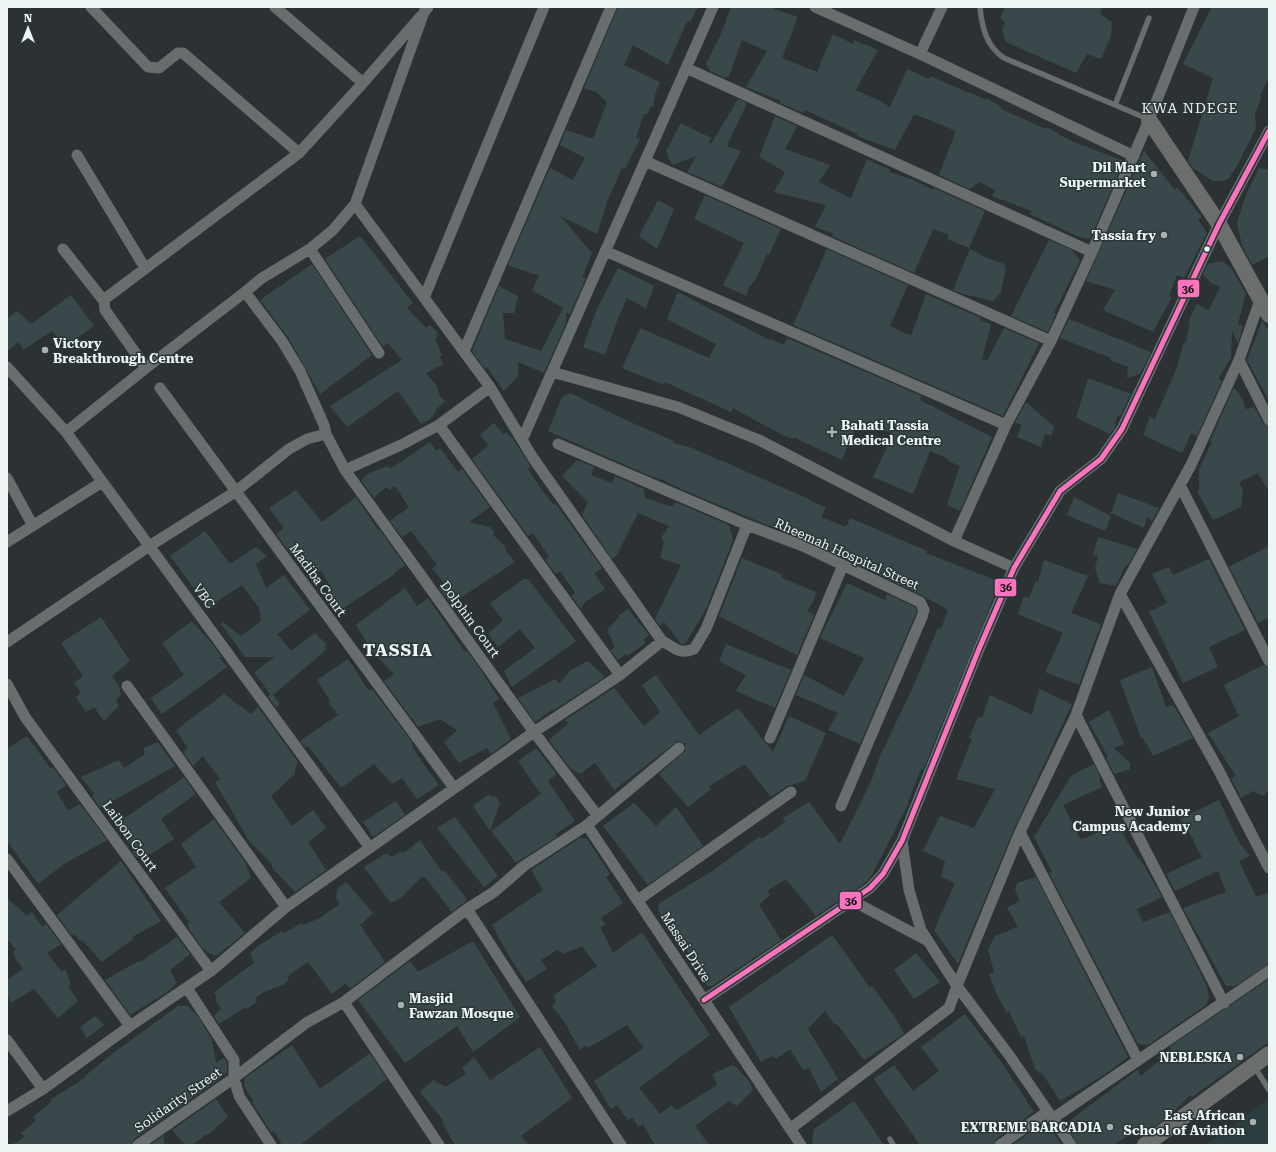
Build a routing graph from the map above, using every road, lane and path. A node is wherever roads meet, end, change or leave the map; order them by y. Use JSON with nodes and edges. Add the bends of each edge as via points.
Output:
{"nodes":[{"id":1,"x":91,"y":7,"type":"edge"},
{"id":2,"x":275,"y":7,"type":"edge"},
{"id":3,"x":544,"y":7,"type":"edge"},
{"id":4,"x":611,"y":7,"type":"edge"},
{"id":5,"x":713,"y":7,"type":"edge"},
{"id":6,"x":815,"y":7,"type":"edge"},
{"id":7,"x":942,"y":7,"type":"edge"},
{"id":8,"x":980,"y":7,"type":"edge"},
{"id":9,"x":1194,"y":7,"type":"edge"},
{"id":10,"x":424,"y":9,"type":"edge"},
{"id":11,"x":835,"y":11,"type":"edge"},
{"id":12,"x":1149,"y":18,"type":"dead end"},
{"id":13,"x":920,"y":54,"type":"junction"},
{"id":14,"x":686,"y":68,"type":"junction"},
{"id":15,"x":363,"y":83,"type":"junction"},
{"id":16,"x":1115,"y":105,"type":"junction"},
{"id":17,"x":1149,"y":120,"type":"junction"},
{"id":18,"x":1268,"y":138,"type":"edge"},
{"id":19,"x":299,"y":153,"type":"junction"},
{"id":20,"x":77,"y":155,"type":"dead end"},
{"id":21,"x":1134,"y":156,"type":"junction"},
{"id":22,"x":645,"y":161,"type":"junction"},
{"id":23,"x":355,"y":204,"type":"junction"},
{"id":24,"x":1219,"y":224,"type":"junction"},
{"id":25,"x":63,"y":249,"type":"dead end"},
{"id":26,"x":310,"y":249,"type":"junction"},
{"id":27,"x":606,"y":251,"type":"junction"},
{"id":28,"x":1092,"y":252,"type":"junction"},
{"id":29,"x":145,"y":268,"type":"junction"},
{"id":30,"x":245,"y":292,"type":"junction"},
{"id":31,"x":424,"y":298,"type":"junction"},
{"id":32,"x":1260,"y":300,"type":"junction"},
{"id":33,"x":104,"y":301,"type":"junction"},
{"id":34,"x":1269,"y":315,"type":"edge"},
{"id":35,"x":1051,"y":341,"type":"junction"},
{"id":36,"x":464,"y":351,"type":"junction"},
{"id":37,"x":379,"y":353,"type":"dead end"},
{"id":38,"x":1239,"y":360,"type":"junction"},
{"id":39,"x":7,"y":367,"type":"edge"},
{"id":40,"x":146,"y":368,"type":"junction"},
{"id":41,"x":552,"y":372,"type":"junction"},
{"id":42,"x":490,"y":387,"type":"junction"},
{"id":43,"x":160,"y":388,"type":"dead end"},
{"id":44,"x":1269,"y":420,"type":"edge"},
{"id":45,"x":439,"y":425,"type":"junction"},
{"id":46,"x":1006,"y":425,"type":"junction"},
{"id":47,"x":66,"y":432,"type":"junction"},
{"id":48,"x":326,"y":434,"type":"junction"},
{"id":49,"x":522,"y":440,"type":"junction"},
{"id":50,"x":558,"y":444,"type":"dead end"},
{"id":51,"x":345,"y":470,"type":"junction"},
{"id":52,"x":7,"y":478,"type":"edge"},
{"id":53,"x":102,"y":482,"type":"junction"},
{"id":54,"x":1180,"y":485,"type":"junction"},
{"id":55,"x":235,"y":492,"type":"junction"},
{"id":56,"x":747,"y":525,"type":"junction"},
{"id":57,"x":33,"y":526,"type":"junction"},
{"id":58,"x":954,"y":541,"type":"junction"},
{"id":59,"x":7,"y":542,"type":"edge"},
{"id":60,"x":150,"y":545,"type":"junction"},
{"id":61,"x":843,"y":565,"type":"junction"},
{"id":62,"x":1014,"y":568,"type":"junction"},
{"id":63,"x":1120,"y":594,"type":"junction"},
{"id":64,"x":662,"y":641,"type":"junction"},
{"id":65,"x":7,"y":642,"type":"edge"},
{"id":66,"x":1269,"y":661,"type":"edge"},
{"id":67,"x":620,"y":675,"type":"junction"},
{"id":68,"x":7,"y":684,"type":"edge"},
{"id":69,"x":127,"y":686,"type":"dead end"},
{"id":70,"x":1076,"y":715,"type":"junction"},
{"id":71,"x":534,"y":732,"type":"junction"},
{"id":72,"x":770,"y":738,"type":"dead end"},
{"id":73,"x":679,"y":748,"type":"dead end"},
{"id":74,"x":454,"y":788,"type":"junction"},
{"id":75,"x":791,"y":792,"type":"dead end"},
{"id":76,"x":841,"y":806,"type":"dead end"},
{"id":77,"x":597,"y":815,"type":"junction"},
{"id":78,"x":587,"y":825,"type":"junction"},
{"id":79,"x":1020,"y":832,"type":"junction"},
{"id":80,"x":902,"y":841,"type":"junction"},
{"id":81,"x":370,"y":848,"type":"junction"},
{"id":82,"x":7,"y":859,"type":"edge"},
{"id":83,"x":1269,"y":868,"type":"edge"},
{"id":84,"x":638,"y":900,"type":"junction"},
{"id":85,"x":851,"y":900,"type":"junction"},
{"id":86,"x":286,"y":907,"type":"junction"},
{"id":87,"x":467,"y":909,"type":"junction"},
{"id":88,"x":928,"y":941,"type":"junction"},
{"id":89,"x":211,"y":971,"type":"junction"},
{"id":90,"x":1269,"y":971,"type":"edge"},
{"id":91,"x":957,"y":986,"type":"junction"},
{"id":92,"x":187,"y":988,"type":"junction"},
{"id":93,"x":704,"y":1000,"type":"junction"},
{"id":94,"x":344,"y":1002,"type":"junction"},
{"id":95,"x":1224,"y":1003,"type":"junction"},
{"id":96,"x":130,"y":1026,"type":"junction"},
{"id":97,"x":7,"y":1040,"type":"edge"},
{"id":98,"x":1269,"y":1054,"type":"edge"},
{"id":99,"x":1138,"y":1060,"type":"junction"},
{"id":100,"x":1254,"y":1065,"type":"junction"},
{"id":101,"x":234,"y":1078,"type":"junction"},
{"id":102,"x":43,"y":1089,"type":"junction"},
{"id":103,"x":1269,"y":1090,"type":"edge"},
{"id":104,"x":7,"y":1111,"type":"edge"},
{"id":105,"x":1050,"y":1115,"type":"junction"},
{"id":106,"x":790,"y":1129,"type":"junction"},
{"id":107,"x":890,"y":1139,"type":"dead end"},
{"id":108,"x":138,"y":1145,"type":"edge"},
{"id":109,"x":270,"y":1145,"type":"edge"},
{"id":110,"x":439,"y":1145,"type":"edge"},
{"id":111,"x":621,"y":1145,"type":"edge"},
{"id":112,"x":801,"y":1145,"type":"edge"},
{"id":113,"x":894,"y":1145,"type":"edge"},
{"id":114,"x":1000,"y":1145,"type":"edge"},
{"id":115,"x":1071,"y":1145,"type":"edge"},
{"id":116,"x":1145,"y":1145,"type":"edge"}],
"edges":[{"from":1,"to":19,"type":"street","via":[[148,67],[160,68],[178,53],[183,53]]},
{"from":2,"to":15,"type":"street"},
{"from":3,"to":31,"type":"street"},
{"from":4,"to":36,"type":"street"},
{"from":5,"to":14,"type":"street"},
{"from":6,"to":11,"type":"street"},
{"from":7,"to":13,"type":"street"},
{"from":8,"to":16,"type":"lane","via":[[985,35],[996,53]]},
{"from":9,"to":17,"type":"street"},
{"from":10,"to":15,"type":"street"},
{"from":10,"to":23,"type":"street"},
{"from":11,"to":13,"type":"street"},
{"from":12,"to":16,"type":"lane"},
{"from":13,"to":21,"type":"street"},
{"from":14,"to":22,"type":"street"},
{"from":14,"to":28,"type":"street"},
{"from":15,"to":19,"type":"street"},
{"from":16,"to":17,"type":"lane"},
{"from":17,"to":21,"type":"street"},
{"from":17,"to":24,"type":"street"},
{"from":18,"to":24,"type":"street"},
{"from":19,"to":29,"type":"street"},
{"from":20,"to":29,"type":"street"},
{"from":21,"to":28,"type":"street"},
{"from":22,"to":27,"type":"street"},
{"from":22,"to":35,"type":"street"},
{"from":23,"to":26,"type":"street","via":[[332,230]]},
{"from":23,"to":31,"type":"street"},
{"from":24,"to":32,"type":"street"},
{"from":24,"to":62,"type":"street","via":[[1122,430],[1101,459],[1060,490]]},
{"from":25,"to":33,"type":"street"},
{"from":26,"to":30,"type":"street","via":[[262,278]]},
{"from":26,"to":37,"type":"street"},
{"from":27,"to":41,"type":"street"},
{"from":27,"to":46,"type":"street"},
{"from":28,"to":35,"type":"street"},
{"from":29,"to":33,"type":"street"},
{"from":30,"to":40,"type":"street"},
{"from":30,"to":48,"type":"street","name":"Dolphin Court","via":[[282,341],[300,371]]},
{"from":31,"to":36,"type":"street"},
{"from":32,"to":34,"type":"street"},
{"from":32,"to":38,"type":"street"},
{"from":33,"to":40,"type":"street","via":[[105,310]]},
{"from":35,"to":46,"type":"street"},
{"from":36,"to":42,"type":"street"},
{"from":38,"to":44,"type":"street"},
{"from":38,"to":54,"type":"street"},
{"from":39,"to":47,"type":"street","name":"VBC"},
{"from":40,"to":47,"type":"street"},
{"from":41,"to":49,"type":"street"},
{"from":41,"to":58,"type":"street","via":[[678,407],[759,440]]},
{"from":42,"to":45,"type":"street"},
{"from":42,"to":49,"type":"street"},
{"from":43,"to":55,"type":"street","name":"Madiba Court"},
{"from":45,"to":51,"type":"street"},
{"from":45,"to":67,"type":"street"},
{"from":46,"to":58,"type":"street"},
{"from":47,"to":53,"type":"street","name":"VBC"},
{"from":48,"to":51,"type":"street","name":"Dolphin Court"},
{"from":48,"to":55,"type":"street","via":[[307,439],[289,449]]},
{"from":49,"to":64,"type":"street"},
{"from":50,"to":56,"type":"street","name":"Rheemah Hospital Street"},
{"from":51,"to":71,"type":"street","name":"Dolphin Court"},
{"from":52,"to":57,"type":"street"},
{"from":53,"to":57,"type":"street"},
{"from":53,"to":60,"type":"street","name":"VBC"},
{"from":54,"to":63,"type":"street"},
{"from":54,"to":66,"type":"street"},
{"from":55,"to":60,"type":"street"},
{"from":55,"to":74,"type":"street","name":"Madiba Court"},
{"from":56,"to":61,"type":"street","name":"Rheemah Hospital Street","via":[[804,546]]},
{"from":56,"to":64,"type":"street","via":[[706,629],[694,650],[679,652]]},
{"from":57,"to":59,"type":"street"},
{"from":58,"to":62,"type":"street"},
{"from":60,"to":65,"type":"street"},
{"from":60,"to":81,"type":"street","name":"VBC"},
{"from":61,"to":72,"type":"street"},
{"from":61,"to":76,"type":"street","name":"Rheemah Hospital Street","via":[[917,600],[924,613]]},
{"from":62,"to":80,"type":"street"},
{"from":63,"to":70,"type":"street"},
{"from":63,"to":83,"type":"street","via":[[1218,769]]},
{"from":64,"to":67,"type":"street"},
{"from":67,"to":71,"type":"street"},
{"from":68,"to":89,"type":"street","name":"Laibon Court","via":[[25,717]]},
{"from":69,"to":86,"type":"street"},
{"from":70,"to":79,"type":"street"},
{"from":70,"to":95,"type":"street"},
{"from":71,"to":74,"type":"street"},
{"from":71,"to":77,"type":"street","name":"Dolphin Court"},
{"from":73,"to":77,"type":"street","name":"Solidarity Street"},
{"from":74,"to":81,"type":"street"},
{"from":75,"to":84,"type":"street"},
{"from":77,"to":78,"type":"street","name":"Solidarity Street"},
{"from":78,"to":84,"type":"street","name":"Massai Drive"},
{"from":78,"to":87,"type":"street","name":"Solidarity Street","via":[[524,866],[494,892]]},
{"from":79,"to":91,"type":"street"},
{"from":79,"to":99,"type":"street"},
{"from":80,"to":85,"type":"street","via":[[878,882]]},
{"from":80,"to":88,"type":"street","via":[[915,914]]},
{"from":81,"to":86,"type":"street"},
{"from":82,"to":96,"type":"street"},
{"from":84,"to":93,"type":"street","name":"Massai Drive"},
{"from":85,"to":88,"type":"street"},
{"from":85,"to":93,"type":"street"},
{"from":86,"to":89,"type":"street"},
{"from":87,"to":94,"type":"street","name":"Solidarity Street"},
{"from":87,"to":111,"type":"street"},
{"from":88,"to":91,"type":"street"},
{"from":89,"to":92,"type":"street"},
{"from":90,"to":95,"type":"street"},
{"from":91,"to":105,"type":"street"},
{"from":91,"to":106,"type":"street","via":[[950,1008]]},
{"from":92,"to":96,"type":"street"},
{"from":92,"to":101,"type":"street","via":[[234,1060]]},
{"from":93,"to":106,"type":"street","name":"Massai Drive"},
{"from":94,"to":101,"type":"street","name":"Solidarity Street","via":[[306,1023]]},
{"from":94,"to":110,"type":"street"},
{"from":95,"to":99,"type":"street"},
{"from":96,"to":102,"type":"street"},
{"from":97,"to":102,"type":"street"},
{"from":98,"to":100,"type":"street"},
{"from":99,"to":105,"type":"street"},
{"from":100,"to":103,"type":"lane"},
{"from":100,"to":116,"type":"street"},
{"from":101,"to":108,"type":"street","name":"Solidarity Street"},
{"from":101,"to":109,"type":"street","via":[[239,1096]]},
{"from":102,"to":104,"type":"street"},
{"from":105,"to":114,"type":"street"},
{"from":105,"to":115,"type":"street"},
{"from":106,"to":112,"type":"street","name":"Massai Drive"},
{"from":107,"to":113,"type":"lane"}]}
